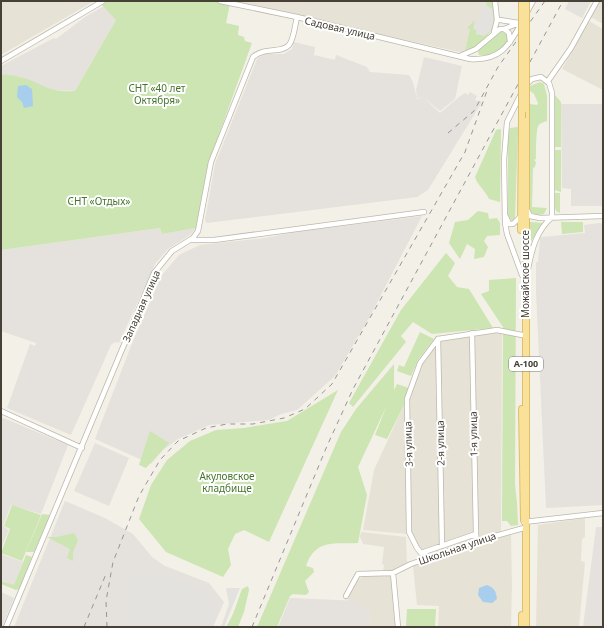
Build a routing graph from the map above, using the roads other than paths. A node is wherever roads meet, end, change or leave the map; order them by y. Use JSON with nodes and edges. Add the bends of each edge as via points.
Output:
{"nodes":[{"id":1,"x":103,"y":1,"type":"edge"},
{"id":2,"x":220,"y":1,"type":"edge"},
{"id":3,"x":495,"y":1,"type":"edge"},
{"id":4,"x":522,"y":1,"type":"edge"},
{"id":5,"x":526,"y":1,"type":"edge"},
{"id":6,"x":533,"y":1,"type":"edge"},
{"id":7,"x":597,"y":1,"type":"edge"},
{"id":8,"x":497,"y":13,"type":"junction"},
{"id":9,"x":297,"y":17,"type":"junction"},
{"id":10,"x":500,"y":20,"type":"junction"},
{"id":11,"x":520,"y":23,"type":"junction"},
{"id":12,"x":504,"y":29,"type":"junction"},
{"id":13,"x":494,"y":32,"type":"junction"},
{"id":14,"x":510,"y":43,"type":"junction"},
{"id":15,"x":476,"y":49,"type":"junction"},
{"id":16,"x":460,"y":56,"type":"junction"},
{"id":17,"x":478,"y":59,"type":"junction"},
{"id":18,"x":1,"y":60,"type":"edge"},
{"id":19,"x":548,"y":81,"type":"junction"},
{"id":20,"x":526,"y":207,"type":"junction"},
{"id":21,"x":424,"y":212,"type":"dead end"},
{"id":22,"x":505,"y":214,"type":"junction"},
{"id":23,"x":521,"y":215,"type":"junction"},
{"id":24,"x":603,"y":216,"type":"edge"},
{"id":25,"x":552,"y":217,"type":"junction"},
{"id":26,"x":191,"y":240,"type":"junction"},
{"id":27,"x":523,"y":278,"type":"junction"},
{"id":28,"x":472,"y":333,"type":"junction"},
{"id":29,"x":522,"y":335,"type":"junction"},
{"id":30,"x":438,"y":339,"type":"junction"},
{"id":31,"x":1,"y":411,"type":"edge"},
{"id":32,"x":82,"y":448,"type":"junction"},
{"id":33,"x":603,"y":513,"type":"edge"},
{"id":34,"x":525,"y":526,"type":"junction"},
{"id":35,"x":476,"y":534,"type":"junction"},
{"id":36,"x":477,"y":541,"type":"junction"},
{"id":37,"x":442,"y":546,"type":"junction"},
{"id":38,"x":393,"y":573,"type":"junction"},
{"id":39,"x":346,"y":596,"type":"dead end"},
{"id":40,"x":6,"y":627,"type":"edge"},
{"id":41,"x":398,"y":627,"type":"edge"},
{"id":42,"x":522,"y":627,"type":"edge"},
{"id":43,"x":526,"y":627,"type":"edge"}],
"edges":[{"from":1,"to":18,"type":"street"},
{"from":2,"to":9,"type":"street","name":"Садовая улица"},
{"from":3,"to":8,"type":"street"},
{"from":4,"to":23,"type":"main road","name":"Можайское шоссе","number":"А-100","bridge":true},
{"from":5,"to":20,"type":"main road","name":"Можайское шоссе","number":"А-100","bridge":true},
{"from":6,"to":11,"type":"street"},
{"from":7,"to":19,"type":"street","via":[[571,48]]},
{"from":8,"to":10,"type":"street"},
{"from":8,"to":13,"type":"street"},
{"from":9,"to":16,"type":"street","name":"Садовая улица"},
{"from":9,"to":26,"type":"street","via":[[288,46],[283,50],[264,50],[253,58],[211,162],[198,230]]},
{"from":10,"to":11,"type":"street"},
{"from":10,"to":12,"type":"street"},
{"from":11,"to":12,"type":"street"},
{"from":11,"to":14,"type":"street"},
{"from":12,"to":13,"type":"street"},
{"from":12,"to":14,"type":"street","via":[[510,35]]},
{"from":13,"to":15,"type":"street"},
{"from":14,"to":17,"type":"street","via":[[498,54]]},
{"from":15,"to":16,"type":"street"},
{"from":15,"to":17,"type":"street"},
{"from":16,"to":17,"type":"street","name":"Садовая улица"},
{"from":19,"to":22,"type":"street","via":[[538,76],[528,82],[507,122],[504,160]]},
{"from":19,"to":25,"type":"street","via":[[552,92]]},
{"from":20,"to":25,"type":"street","via":[[528,213],[535,217]]},
{"from":20,"to":27,"type":"main road","name":"Можайское шоссе","number":"А-100"},
{"from":21,"to":26,"type":"street","via":[[214,240]]},
{"from":22,"to":23,"type":"street","via":[[509,224],[517,222]]},
{"from":22,"to":27,"type":"street","via":[[507,234]]},
{"from":23,"to":27,"type":"main road","name":"Можайское шоссе","number":"А-100"},
{"from":24,"to":25,"type":"street"},
{"from":25,"to":27,"type":"street","via":[[538,233]]},
{"from":26,"to":32,"type":"street","name":"Западная улица","via":[[172,251],[154,272]]},
{"from":27,"to":29,"type":"main road","name":"Можайское шоссе","number":"А-100"},
{"from":27,"to":34,"type":"main road","name":"Можайское шоссе","number":"А-100"},
{"from":28,"to":29,"type":"street","via":[[497,330]]},
{"from":28,"to":30,"type":"street"},
{"from":28,"to":35,"type":"street","name":"1-я улица"},
{"from":29,"to":34,"type":"main road","name":"Можайское шоссе","number":"А-100"},
{"from":30,"to":37,"type":"street","name":"2-я улица"},
{"from":30,"to":37,"type":"street","name":"3-я улица","via":[[417,368],[407,404],[409,532],[417,548],[422,552]]},
{"from":31,"to":32,"type":"street"},
{"from":32,"to":40,"type":"street","name":"Западная улица"},
{"from":33,"to":34,"type":"street","name":"Школьная улица"},
{"from":34,"to":36,"type":"street","name":"Школьная улица"},
{"from":34,"to":42,"type":"main road","number":"А-100"},
{"from":34,"to":43,"type":"main road","name":"Можайское шоссе","number":"А-100"},
{"from":35,"to":36,"type":"street","name":"1-я улица"},
{"from":35,"to":37,"type":"street"},
{"from":36,"to":38,"type":"street","name":"Школьная улица","via":[[410,564]]},
{"from":38,"to":39,"type":"street","name":"Школьная улица","via":[[358,574]]},
{"from":38,"to":41,"type":"street"}]}
